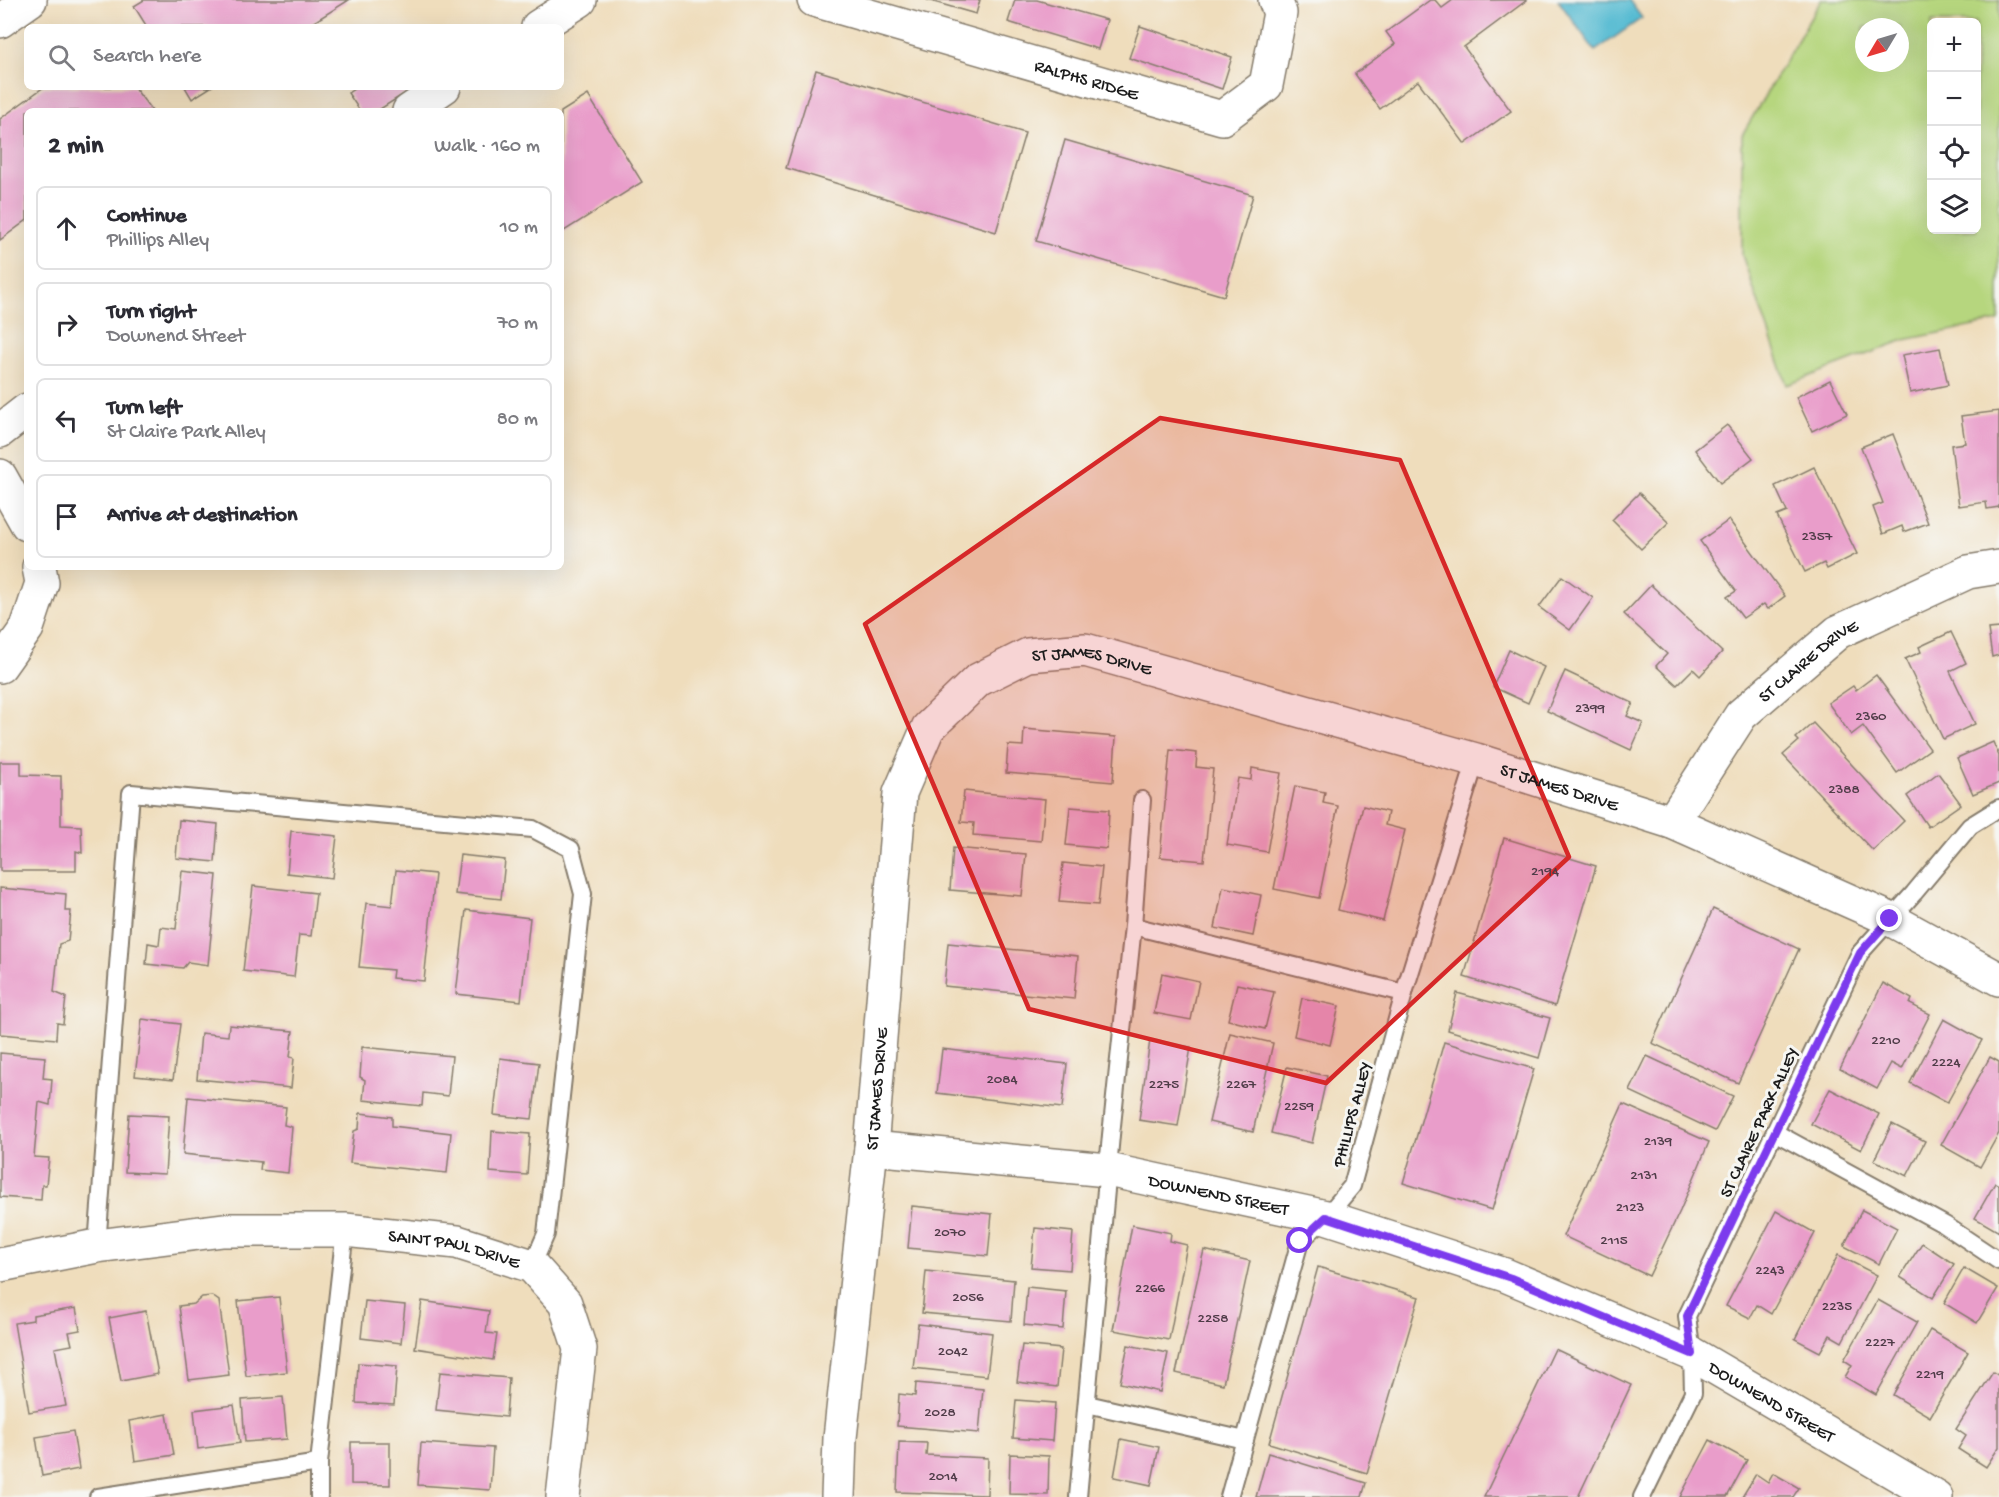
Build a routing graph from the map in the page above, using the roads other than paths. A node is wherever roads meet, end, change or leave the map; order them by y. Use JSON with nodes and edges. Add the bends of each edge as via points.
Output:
{"nodes":[{"id":1,"x":30,"y":0,"type":"edge"},
{"id":2,"x":580,"y":0,"type":"edge"},
{"id":3,"x":814,"y":0,"type":"edge"},
{"id":4,"x":1275,"y":0,"type":"edge"},
{"id":5,"x":0,"y":21,"type":"edge"},
{"id":6,"x":542,"y":24,"type":"edge"},
{"id":7,"x":440,"y":90,"type":"edge"},
{"id":8,"x":413,"y":108,"type":"edge"},
{"id":9,"x":24,"y":412,"type":"edge"},
{"id":10,"x":0,"y":431,"type":"edge"},
{"id":11,"x":0,"y":476,"type":"edge"},
{"id":12,"x":24,"y":519,"type":"edge"},
{"id":13,"x":1999,"y":567,"type":"edge"},
{"id":14,"x":40,"y":570,"type":"edge"},
{"id":15,"x":0,"y":666,"type":"edge"},
{"id":16,"x":1476,"y":760,"type":"junction"},
{"id":17,"x":1142,"y":800,"type":"dead end"},
{"id":18,"x":1999,"y":808,"type":"edge"},
{"id":19,"x":1672,"y":822,"type":"junction"},
{"id":20,"x":1890,"y":919,"type":"junction"},
{"id":21,"x":1133,"y":926,"type":"junction"},
{"id":22,"x":1999,"y":979,"type":"edge"},
{"id":23,"x":1404,"y":993,"type":"junction"},
{"id":24,"x":1776,"y":1133,"type":"junction"},
{"id":25,"x":871,"y":1148,"type":"junction"},
{"id":26,"x":1108,"y":1170,"type":"junction"},
{"id":27,"x":1326,"y":1217,"type":"junction"},
{"id":28,"x":345,"y":1230,"type":"junction"},
{"id":29,"x":98,"y":1246,"type":"junction"},
{"id":30,"x":1999,"y":1261,"type":"edge"},
{"id":31,"x":0,"y":1265,"type":"edge"},
{"id":32,"x":532,"y":1266,"type":"junction"},
{"id":33,"x":1692,"y":1354,"type":"junction"},
{"id":34,"x":1087,"y":1404,"type":"junction"},
{"id":35,"x":1245,"y":1440,"type":"junction"},
{"id":36,"x":319,"y":1462,"type":"junction"},
{"id":37,"x":98,"y":1497,"type":"edge"},
{"id":38,"x":319,"y":1497,"type":"edge"},
{"id":39,"x":563,"y":1497,"type":"edge"},
{"id":40,"x":838,"y":1497,"type":"edge"},
{"id":41,"x":1078,"y":1497,"type":"edge"},
{"id":42,"x":1229,"y":1497,"type":"edge"},
{"id":43,"x":1642,"y":1497,"type":"edge"},
{"id":44,"x":1936,"y":1497,"type":"edge"}],
"edges":[{"from":1,"to":5,"type":"street"},
{"from":2,"to":6,"type":"street"},
{"from":3,"to":4,"type":"street","name":"RALPHS RIDGE","via":[[1222,118],[1266,85],[1280,13]]},
{"from":7,"to":8,"type":"street"},
{"from":9,"to":10,"type":"street"},
{"from":11,"to":12,"type":"street"},
{"from":13,"to":19,"type":"street","name":"ST CLAIRE DRIVE","via":[[1968,572],[1838,632],[1741,715]]},
{"from":14,"to":15,"type":"street","via":[[42,582],[27,628]]},
{"from":16,"to":19,"type":"street","name":"ST JAMES DRIVE"},
{"from":16,"to":23,"type":"lane","name":"PHILLIPS ALLEY"},
{"from":16,"to":25,"type":"street","name":"ST JAMES DRIVE","via":[[1085,650],[1028,655],[978,680],[928,728],[900,794]]},
{"from":17,"to":21,"type":"lane"},
{"from":18,"to":20,"type":"lane","name":"ST CLAIRE PARK ALLEY","via":[[1970,826]]},
{"from":19,"to":20,"type":"street","name":"ST JAMES DRIVE"},
{"from":20,"to":22,"type":"street","name":"ST JAMES DRIVE"},
{"from":20,"to":24,"type":"lane","name":"ST CLAIRE PARK ALLEY","via":[[1860,953]]},
{"from":21,"to":23,"type":"lane"},
{"from":21,"to":26,"type":"lane"},
{"from":23,"to":27,"type":"lane","name":"PHILLIPS ALLEY","via":[[1352,1186]]},
{"from":24,"to":30,"type":"lane","via":[[1945,1225]]},
{"from":24,"to":33,"type":"lane","name":"ST CLAIRE PARK ALLEY","via":[[1687,1316]]},
{"from":25,"to":26,"type":"street","name":"DOWNEND STREET"},
{"from":25,"to":40,"type":"street","name":"ST JAMES DRIVE","via":[[840,1438]]},
{"from":26,"to":27,"type":"street","name":"DOWNEND STREET"},
{"from":26,"to":34,"type":"lane"},
{"from":27,"to":33,"type":"street","name":"DOWNEND STREET","via":[[1511,1278]]},
{"from":27,"to":35,"type":"lane","name":"PHILLIPS ALLEY","via":[[1300,1241]]},
{"from":28,"to":29,"type":"street","name":"SAINT PAUL DRIVE","via":[[223,1230]]},
{"from":28,"to":32,"type":"street","name":"SAINT PAUL DRIVE","via":[[457,1242]]},
{"from":28,"to":36,"type":"lane"},
{"from":29,"to":31,"type":"street","name":"SAINT PAUL DRIVE"},
{"from":29,"to":32,"type":"lane","via":[[131,793],[533,829],[571,849],[583,894],[546,1234]]},
{"from":32,"to":39,"type":"street","name":"SAINT PAUL DRIVE","via":[[565,1303],[580,1349]]},
{"from":33,"to":43,"type":"lane","name":"ST CLAIRE PARK ALLEY","via":[[1693,1393]]},
{"from":33,"to":44,"type":"street","name":"DOWNEND STREET"},
{"from":34,"to":35,"type":"lane"},
{"from":34,"to":41,"type":"lane"},
{"from":35,"to":42,"type":"lane","name":"PHILLIPS ALLEY"},
{"from":36,"to":37,"type":"lane"},
{"from":36,"to":38,"type":"lane"}]}
